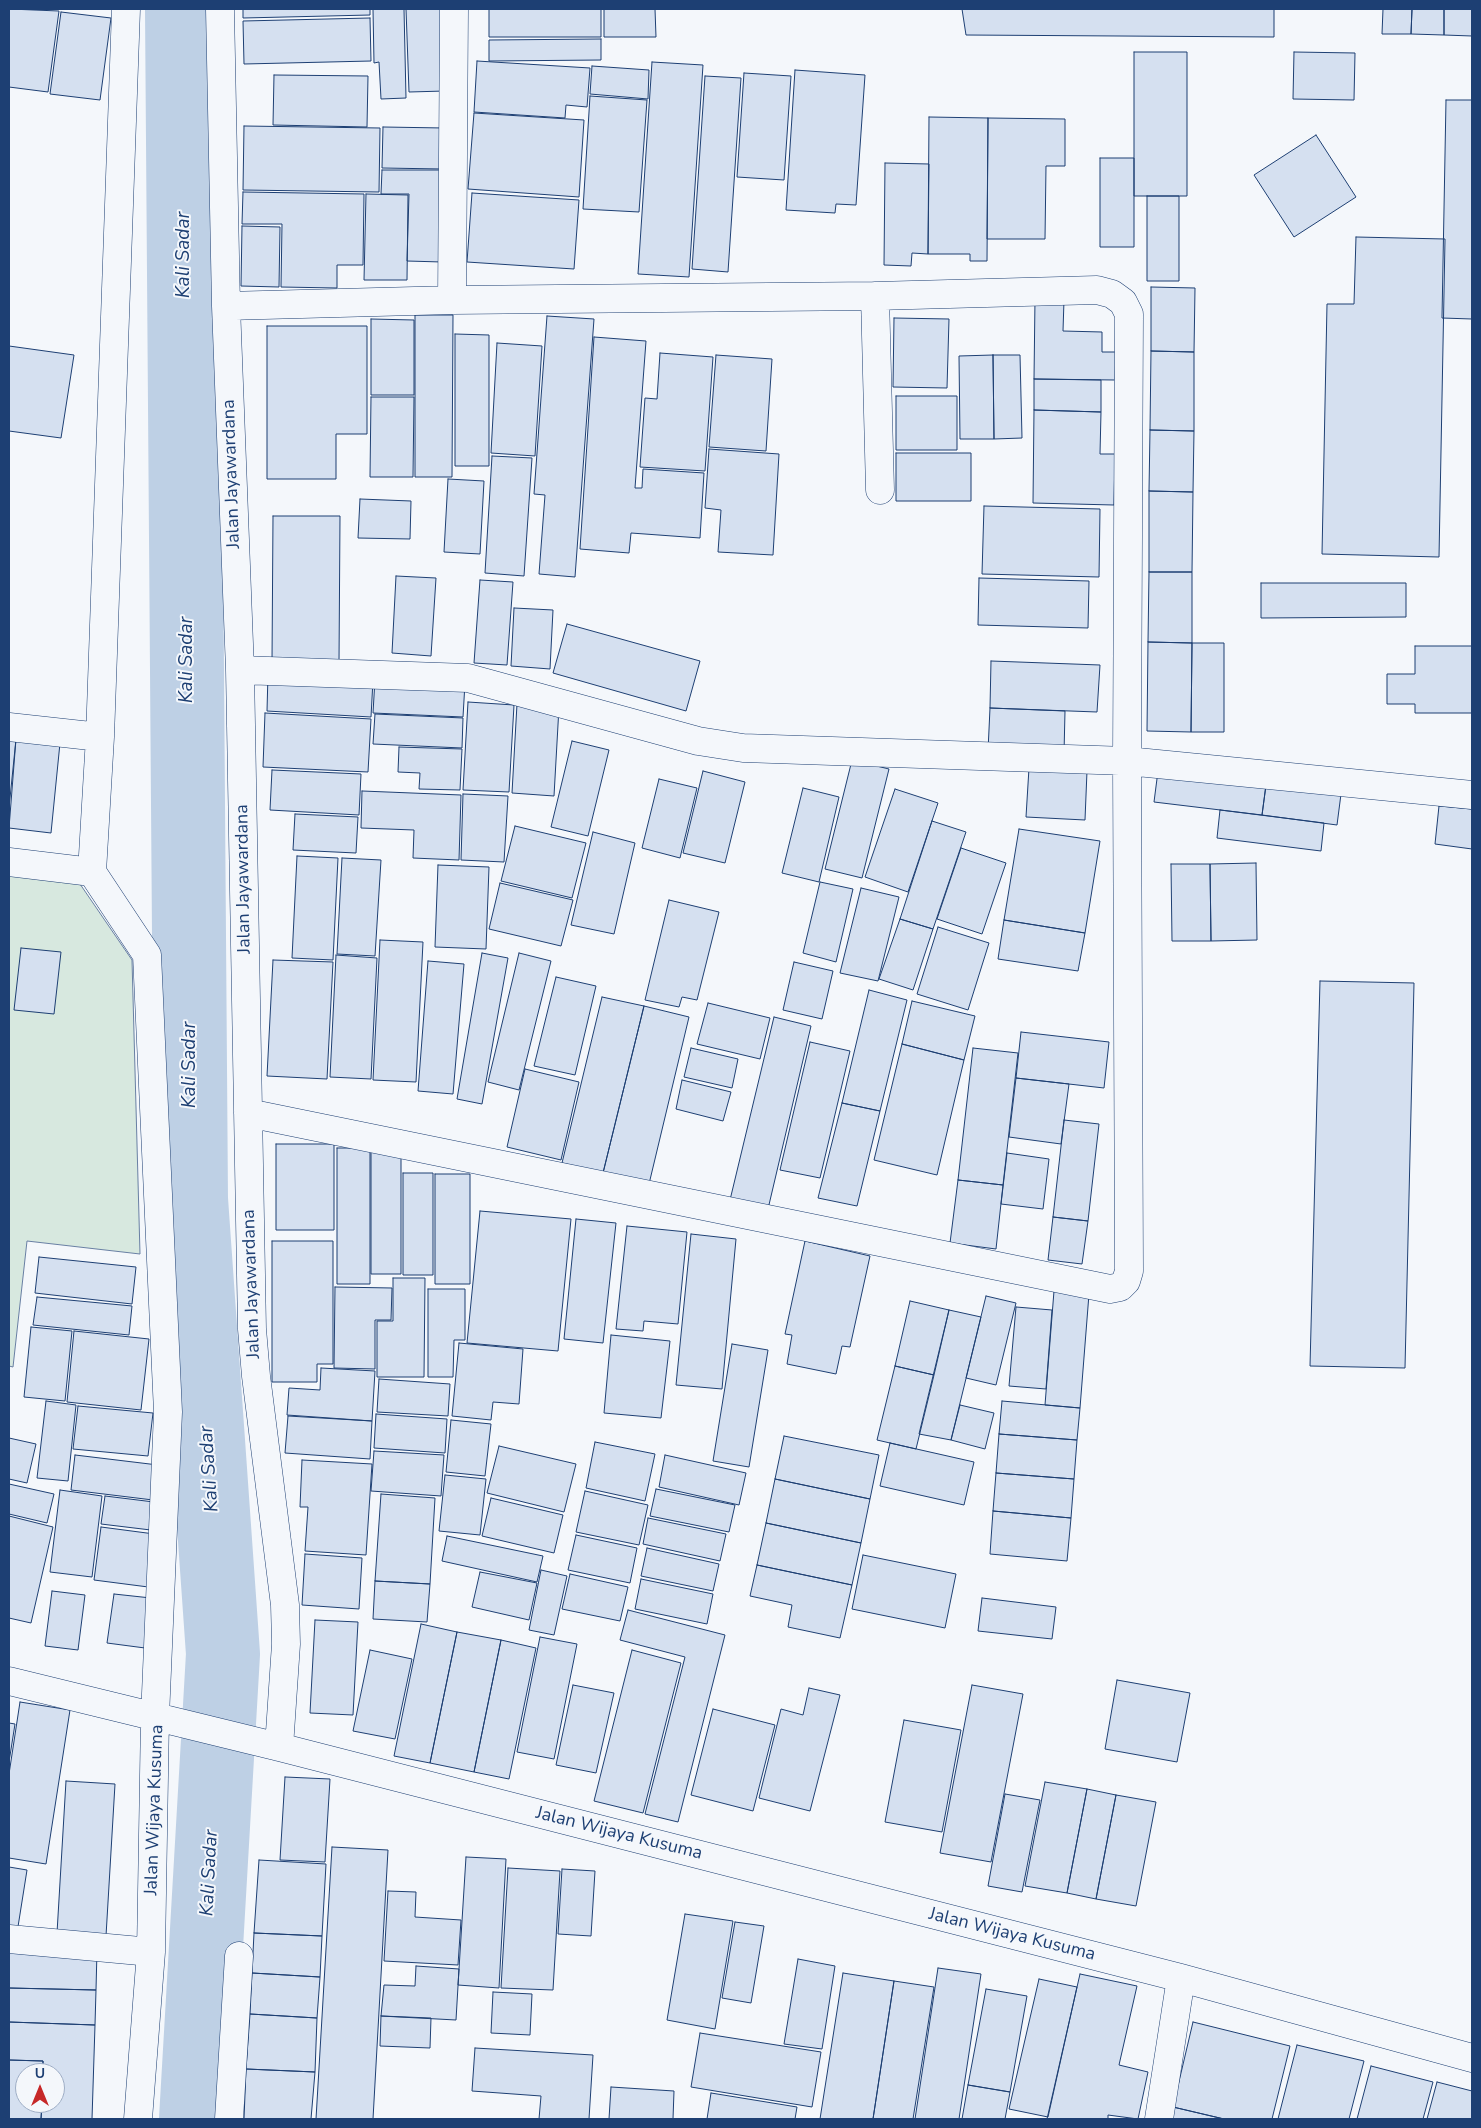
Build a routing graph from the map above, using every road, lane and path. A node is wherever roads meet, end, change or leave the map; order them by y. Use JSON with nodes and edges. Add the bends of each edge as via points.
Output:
{"nodes":[{"id":1,"x":126,"y":9,"type":"edge"},
{"id":2,"x":220,"y":9,"type":"edge"},
{"id":3,"x":454,"y":9,"type":"edge"},
{"id":4,"x":875,"y":296,"type":"junction"},
{"id":5,"x":452,"y":300,"type":"junction"},
{"id":6,"x":226,"y":306,"type":"junction"},
{"id":7,"x":880,"y":490,"type":"dead end"},
{"id":8,"x":240,"y":670,"type":"junction"},
{"id":9,"x":9,"y":727,"type":"edge"},
{"id":10,"x":100,"y":737,"type":"junction"},
{"id":11,"x":1127,"y":760,"type":"junction"},
{"id":12,"x":1472,"y":796,"type":"edge"},
{"id":13,"x":9,"y":862,"type":"edge"},
{"id":14,"x":92,"y":872,"type":"junction"},
{"id":15,"x":248,"y":1114,"type":"junction"},
{"id":16,"x":9,"y":1681,"type":"edge"},
{"id":17,"x":164,"y":1719,"type":"junction"},
{"id":18,"x":279,"y":1748,"type":"junction"},
{"id":19,"x":9,"y":1940,"type":"edge"},
{"id":20,"x":151,"y":1952,"type":"junction"},
{"id":21,"x":240,"y":1956,"type":"dead end"},
{"id":22,"x":1182,"y":1978,"type":"junction"},
{"id":23,"x":1472,"y":2058,"type":"edge"},
{"id":24,"x":138,"y":2119,"type":"edge"},
{"id":25,"x":229,"y":2119,"type":"edge"},
{"id":26,"x":1159,"y":2119,"type":"edge"}],
"edges":[{"from":1,"to":10,"type":"street"},
{"from":2,"to":6,"type":"street","name":"Jalan Jayawardana"},
{"from":3,"to":5,"type":"street"},
{"from":4,"to":5,"type":"street"},
{"from":4,"to":7,"type":"street"},
{"from":4,"to":11,"type":"street","via":[[1097,290],[1112,294],[1123,302],[1129,314]]},
{"from":5,"to":6,"type":"street"},
{"from":6,"to":8,"type":"street","name":"Jalan Jayawardana"},
{"from":8,"to":11,"type":"street","via":[[468,678],[698,741],[742,748]]},
{"from":8,"to":15,"type":"street","name":"Jalan Jayawardana"},
{"from":9,"to":10,"type":"street"},
{"from":10,"to":14,"type":"street"},
{"from":11,"to":12,"type":"street"},
{"from":11,"to":15,"type":"street","via":[[1129,1271],[1120,1287],[1090,1285]]},
{"from":13,"to":14,"type":"street"},
{"from":14,"to":17,"type":"street","via":[[147,955],[168,1412]]},
{"from":15,"to":18,"type":"street","name":"Jalan Jayawardana","via":[[255,1367],[285,1604],[286,1644]]},
{"from":16,"to":17,"type":"street"},
{"from":17,"to":18,"type":"street","name":"Jalan Wijaya Kusuma"},
{"from":17,"to":20,"type":"street","name":"Jalan Wijaya Kusuma"},
{"from":18,"to":22,"type":"street","name":"Jalan Wijaya Kusuma"},
{"from":19,"to":20,"type":"street"},
{"from":20,"to":24,"type":"street","name":"Jalan Wijaya Kusuma"},
{"from":21,"to":25,"type":"street"},
{"from":22,"to":23,"type":"street","name":"Jalan Wijaya Kusuma"},
{"from":22,"to":26,"type":"street"}]}
